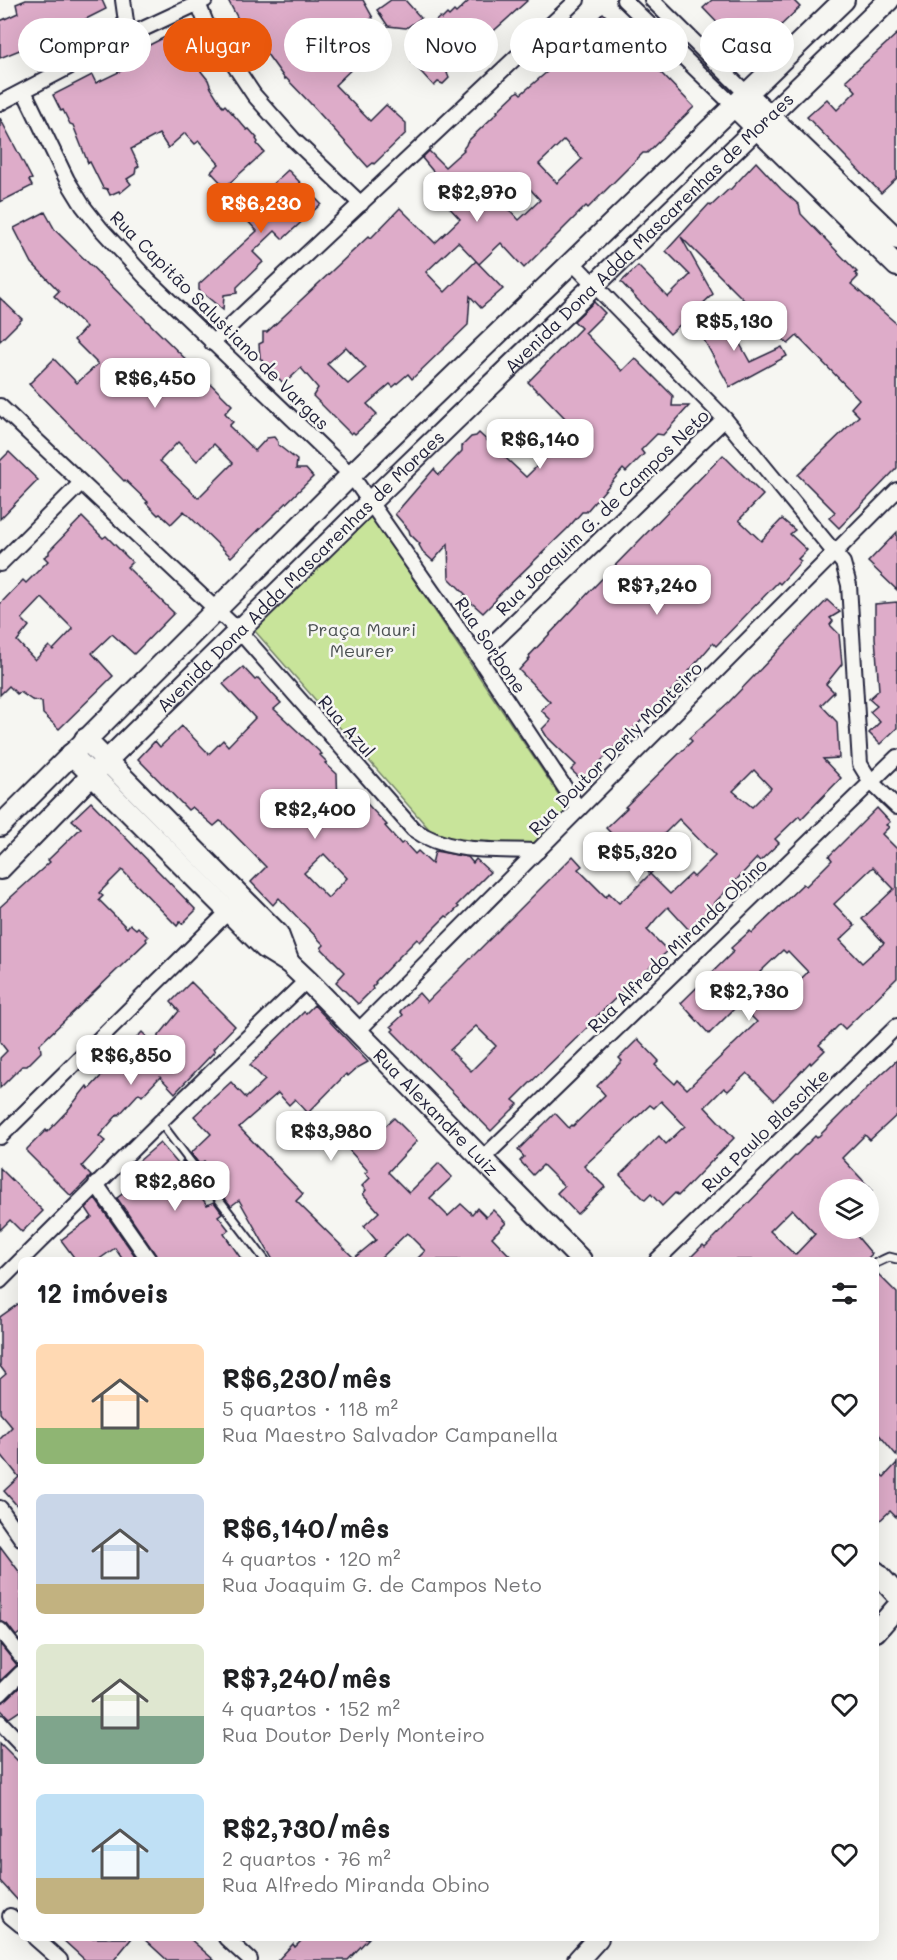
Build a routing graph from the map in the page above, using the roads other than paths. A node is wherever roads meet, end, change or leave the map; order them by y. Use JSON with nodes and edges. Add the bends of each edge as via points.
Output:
{"nodes":[{"id":1,"x":123,"y":0,"type":"edge"},
{"id":2,"x":577,"y":0,"type":"edge"},
{"id":3,"x":624,"y":0,"type":"edge"},
{"id":4,"x":652,"y":0,"type":"edge"},
{"id":5,"x":844,"y":0,"type":"edge"},
{"id":6,"x":889,"y":0,"type":"edge"},
{"id":7,"x":202,"y":2,"type":"edge"},
{"id":8,"x":126,"y":18,"type":"edge"},
{"id":9,"x":151,"y":25,"type":"edge"},
{"id":10,"x":60,"y":72,"type":"edge"},
{"id":11,"x":24,"y":91,"type":"junction"},
{"id":12,"x":740,"y":100,"type":"junction"},
{"id":13,"x":0,"y":103,"type":"edge"},
{"id":14,"x":762,"y":122,"type":"junction"},
{"id":15,"x":361,"y":204,"type":"junction"},
{"id":16,"x":897,"y":239,"type":"edge"},
{"id":17,"x":573,"y":262,"type":"junction"},
{"id":18,"x":897,"y":266,"type":"edge"},
{"id":19,"x":595,"y":284,"type":"junction"},
{"id":20,"x":212,"y":343,"type":"junction"},
{"id":21,"x":0,"y":406,"type":"edge"},
{"id":22,"x":725,"y":419,"type":"junction"},
{"id":23,"x":351,"y":475,"type":"junction"},
{"id":24,"x":80,"y":484,"type":"junction"},
{"id":25,"x":897,"y":490,"type":"edge"},
{"id":26,"x":370,"y":502,"type":"junction"},
{"id":27,"x":836,"y":552,"type":"junction"},
{"id":28,"x":0,"y":564,"type":"edge"},
{"id":29,"x":217,"y":610,"type":"junction"},
{"id":30,"x":240,"y":632,"type":"junction"},
{"id":31,"x":478,"y":657,"type":"junction"},
{"id":32,"x":85,"y":740,"type":"junction"},
{"id":33,"x":71,"y":754,"type":"junction"},
{"id":34,"x":897,"y":757,"type":"edge"},
{"id":35,"x":107,"y":761,"type":"junction"},
{"id":36,"x":92,"y":775,"type":"junction"},
{"id":37,"x":871,"y":782,"type":"junction"},
{"id":38,"x":897,"y":807,"type":"edge"},
{"id":39,"x":579,"y":809,"type":"junction"},
{"id":40,"x":0,"y":826,"type":"edge"},
{"id":41,"x":538,"y":851,"type":"junction"},
{"id":42,"x":0,"y":869,"type":"edge"},
{"id":43,"x":243,"y":897,"type":"junction"},
{"id":44,"x":229,"y":911,"type":"junction"},
{"id":45,"x":289,"y":963,"type":"junction"},
{"id":46,"x":307,"y":980,"type":"junction"},
{"id":47,"x":897,"y":1026,"type":"edge"},
{"id":48,"x":358,"y":1031,"type":"junction"},
{"id":49,"x":160,"y":1122,"type":"junction"},
{"id":50,"x":0,"y":1137,"type":"edge"},
{"id":51,"x":482,"y":1160,"type":"junction"},
{"id":52,"x":96,"y":1184,"type":"junction"},
{"id":53,"x":24,"y":1257,"type":"edge"},
{"id":54,"x":147,"y":1257,"type":"edge"},
{"id":55,"x":263,"y":1257,"type":"edge"},
{"id":56,"x":578,"y":1257,"type":"edge"},
{"id":57,"x":660,"y":1257,"type":"edge"},
{"id":58,"x":897,"y":1259,"type":"edge"},
{"id":59,"x":879,"y":1262,"type":"edge"},
{"id":60,"x":18,"y":1263,"type":"edge"},
{"id":61,"x":0,"y":1281,"type":"edge"},
{"id":62,"x":0,"y":1508,"type":"edge"},
{"id":63,"x":18,"y":1534,"type":"edge"},
{"id":64,"x":879,"y":1575,"type":"edge"},
{"id":65,"x":897,"y":1595,"type":"edge"},
{"id":66,"x":897,"y":1607,"type":"edge"},
{"id":67,"x":879,"y":1628,"type":"edge"},
{"id":68,"x":0,"y":1630,"type":"edge"},
{"id":69,"x":18,"y":1652,"type":"edge"},
{"id":70,"x":18,"y":1676,"type":"edge"},
{"id":71,"x":0,"y":1694,"type":"edge"},
{"id":72,"x":0,"y":1722,"type":"edge"},
{"id":73,"x":18,"y":1741,"type":"edge"},
{"id":74,"x":38,"y":1941,"type":"edge"},
{"id":75,"x":229,"y":1941,"type":"edge"},
{"id":76,"x":595,"y":1941,"type":"edge"},
{"id":77,"x":60,"y":1960,"type":"edge"},
{"id":78,"x":250,"y":1960,"type":"edge"},
{"id":79,"x":578,"y":1960,"type":"edge"}],
"edges":[{"from":1,"to":8,"type":"street"},
{"from":2,"to":15,"type":"street"},
{"from":3,"to":12,"type":"street"},
{"from":4,"to":12,"type":"street"},
{"from":5,"to":12,"type":"main road","name":"Avenida Dona Adda Mascarenhas de Moraes"},
{"from":6,"to":14,"type":"main road","name":"Avenida Dona Adda Mascarenhas de Moraes"},
{"from":7,"to":9,"type":"street"},
{"from":7,"to":15,"type":"street","via":[[206,23],[254,95]]},
{"from":10,"to":11,"type":"street"},
{"from":11,"to":13,"type":"street"},
{"from":11,"to":20,"type":"street","name":"Rua Capitão Salustiano de Vargas","via":[[82,206],[148,280]]},
{"from":12,"to":14,"type":"main road"},
{"from":12,"to":17,"type":"main road","name":"Avenida Dona Adda Mascarenhas de Moraes"},
{"from":14,"to":16,"type":"main road"},
{"from":14,"to":18,"type":"main road"},
{"from":14,"to":19,"type":"main road","name":"Avenida Dona Adda Mascarenhas de Moraes"},
{"from":15,"to":20,"type":"street"},
{"from":17,"to":19,"type":"street"},
{"from":17,"to":23,"type":"main road","name":"Avenida Dona Adda Mascarenhas de Moraes"},
{"from":19,"to":22,"type":"street"},
{"from":19,"to":26,"type":"main road","name":"Avenida Dona Adda Mascarenhas de Moraes"},
{"from":20,"to":23,"type":"street","name":"Rua Capitão Salustiano de Vargas"},
{"from":21,"to":24,"type":"street"},
{"from":22,"to":27,"type":"street"},
{"from":22,"to":31,"type":"street","name":"Rua Joaquim G. de Campos Neto"},
{"from":23,"to":26,"type":"street","name":"Rua Capitão Salustiano de Vargas"},
{"from":23,"to":29,"type":"main road","name":"Avenida Dona Adda Mascarenhas de Moraes"},
{"from":24,"to":28,"type":"street"},
{"from":24,"to":29,"type":"street"},
{"from":25,"to":27,"type":"street","name":"Rua Doutor Derly Monteiro"},
{"from":26,"to":30,"type":"main road","name":"Avenida Dona Adda Mascarenhas de Moraes"},
{"from":26,"to":31,"type":"street","name":"Rua Sorbone"},
{"from":27,"to":37,"type":"street","via":[[848,573],[860,764]]},
{"from":27,"to":39,"type":"street","name":"Rua Doutor Derly Monteiro"},
{"from":29,"to":30,"type":"street"},
{"from":29,"to":32,"type":"main road","name":"Avenida Dona Adda Mascarenhas de Moraes"},
{"from":30,"to":35,"type":"main road","name":"Avenida Dona Adda Mascarenhas de Moraes"},
{"from":30,"to":41,"type":"street","name":"Rua Azul","via":[[413,829],[454,847]]},
{"from":31,"to":39,"type":"street","name":"Rua Sorbone"},
{"from":32,"to":33,"type":"main road","name":"Avenida Dona Adda Mascarenhas de Moraes"},
{"from":32,"to":35,"type":"main road","name":"Rua Alexandre Luiz"},
{"from":33,"to":36,"type":"main road","name":"Rua Alexandre Luiz"},
{"from":33,"to":40,"type":"main road","name":"Avenida Dona Adda Mascarenhas de Moraes"},
{"from":34,"to":37,"type":"street","name":"Rua Alfredo Miranda Obino"},
{"from":35,"to":36,"type":"main road","name":"Avenida Dona Adda Mascarenhas de Moraes"},
{"from":35,"to":43,"type":"main road","name":"Rua Alexandre Luiz"},
{"from":36,"to":42,"type":"main road","name":"Avenida Dona Adda Mascarenhas de Moraes"},
{"from":36,"to":44,"type":"main road","name":"Rua Alexandre Luiz"},
{"from":37,"to":38,"type":"street"},
{"from":37,"to":51,"type":"street","name":"Rua Alfredo Miranda Obino"},
{"from":39,"to":41,"type":"street","name":"Rua Doutor Derly Monteiro"},
{"from":41,"to":48,"type":"street","name":"Rua Doutor Derly Monteiro"},
{"from":43,"to":44,"type":"street"},
{"from":43,"to":45,"type":"main road","name":"Rua Alexandre Luiz","via":[[278,934]]},
{"from":44,"to":45,"type":"main road","name":"Rua Alexandre Luiz","via":[[265,948]]},
{"from":44,"to":50,"type":"street"},
{"from":45,"to":46,"type":"main road","name":"Rua Alexandre Luiz"},
{"from":46,"to":48,"type":"main road","name":"Rua Alexandre Luiz"},
{"from":46,"to":49,"type":"street"},
{"from":47,"to":57,"type":"street","name":"Rua Paulo Blaschke"},
{"from":48,"to":51,"type":"main road","name":"Rua Alexandre Luiz"},
{"from":49,"to":52,"type":"street"},
{"from":49,"to":55,"type":"lane"},
{"from":51,"to":56,"type":"main road","name":"Rua Alexandre Luiz"},
{"from":52,"to":53,"type":"street"},
{"from":52,"to":54,"type":"street"},
{"from":58,"to":59,"type":"lane","via":[[889,1257]]},
{"from":60,"to":61,"type":"street"},
{"from":62,"to":63,"type":"street"},
{"from":64,"to":65,"type":"main road"},
{"from":66,"to":67,"type":"main road"},
{"from":68,"to":69,"type":"street"},
{"from":70,"to":71,"type":"street"},
{"from":72,"to":73,"type":"street"},
{"from":74,"to":77,"type":"street"},
{"from":75,"to":78,"type":"street"},
{"from":76,"to":79,"type":"main road"}]}
